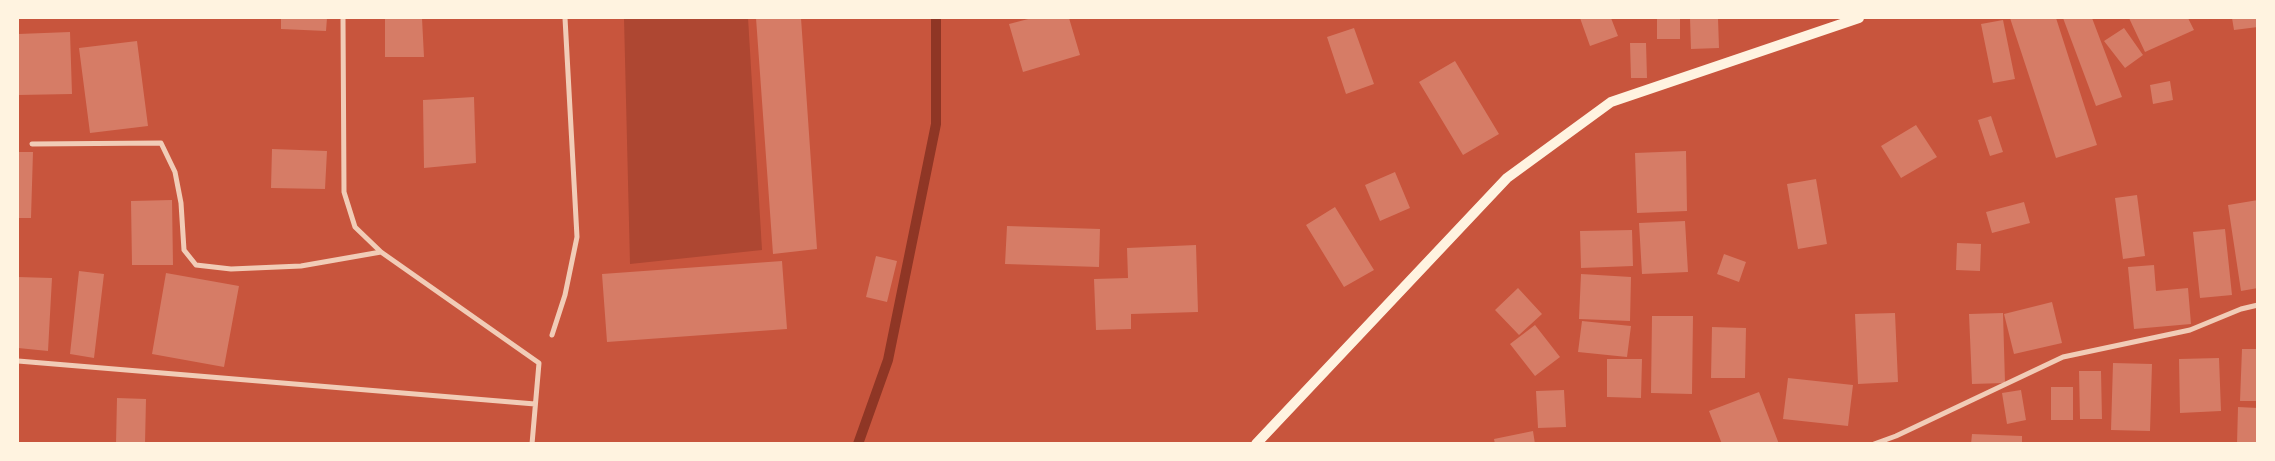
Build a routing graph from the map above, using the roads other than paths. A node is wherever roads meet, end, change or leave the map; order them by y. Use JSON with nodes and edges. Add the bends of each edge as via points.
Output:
{"nodes":[{"id":1,"x":343,"y":18,"type":"edge"},
{"id":2,"x":565,"y":18,"type":"edge"},
{"id":3,"x":1859,"y":18,"type":"edge"},
{"id":4,"x":32,"y":144,"type":"dead end"},
{"id":5,"x":381,"y":252,"type":"junction"},
{"id":6,"x":2258,"y":305,"type":"edge"},
{"id":7,"x":552,"y":334,"type":"dead end"},
{"id":8,"x":18,"y":361,"type":"edge"},
{"id":9,"x":535,"y":404,"type":"junction"},
{"id":10,"x":532,"y":444,"type":"edge"},
{"id":11,"x":1256,"y":444,"type":"edge"},
{"id":12,"x":1874,"y":444,"type":"edge"}],
"edges":[{"from":1,"to":5,"type":"street","via":[[344,192],[355,227]]},
{"from":2,"to":7,"type":"street","via":[[577,237],[565,295]]},
{"from":3,"to":11,"type":"main road","via":[[1611,102],[1507,178]]},
{"from":4,"to":5,"type":"street","via":[[161,143],[175,172],[184,250],[196,265],[230,268],[301,266]]},
{"from":5,"to":9,"type":"street","via":[[539,363]]},
{"from":6,"to":12,"type":"street","via":[[2190,330],[2063,356]]},
{"from":8,"to":9,"type":"street"},
{"from":9,"to":10,"type":"street"}]}
